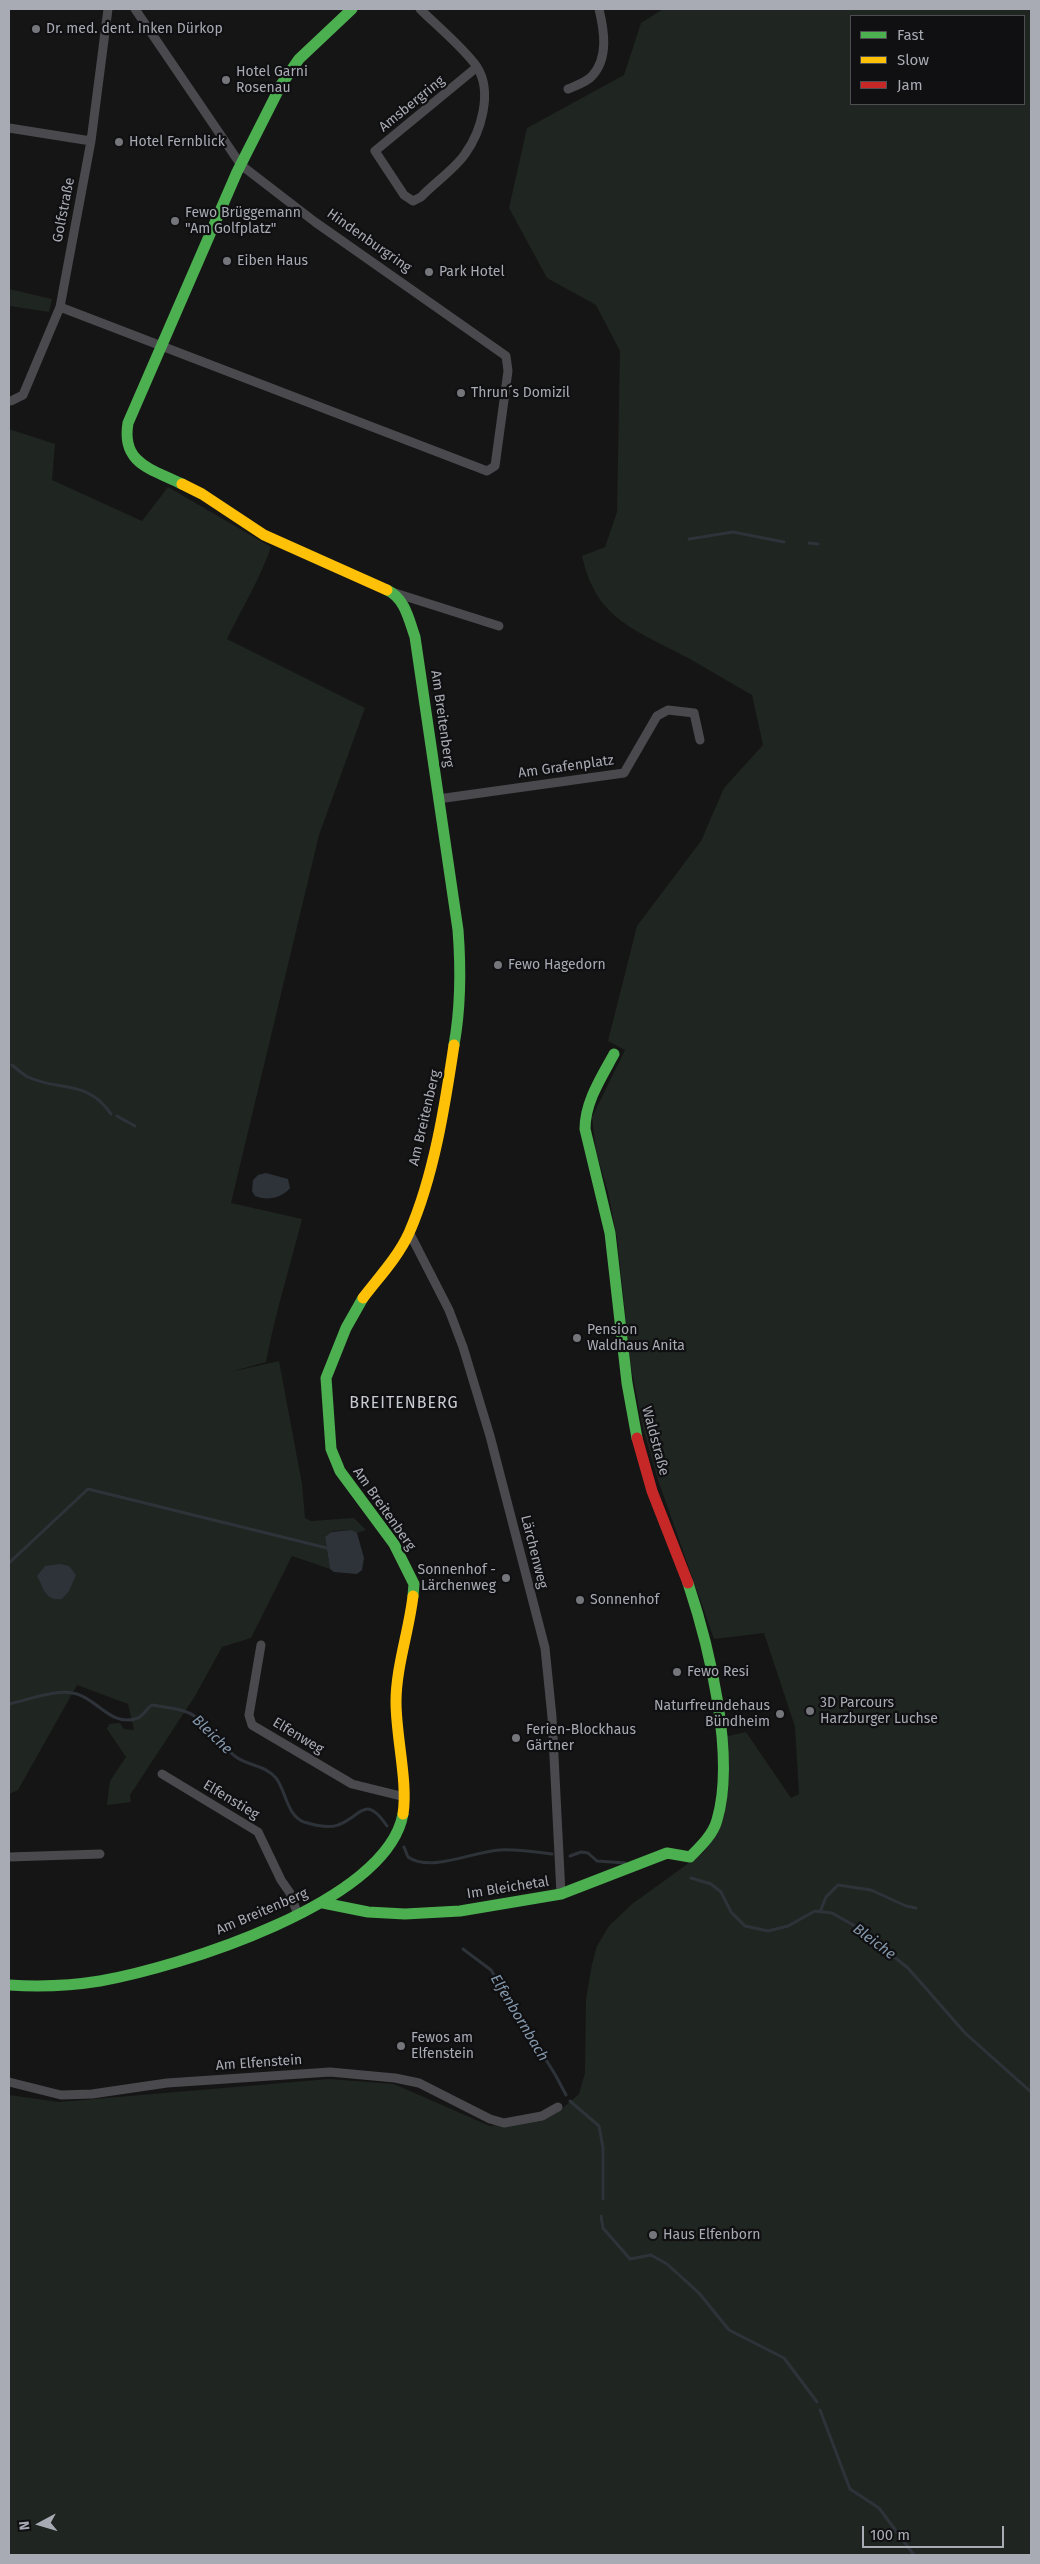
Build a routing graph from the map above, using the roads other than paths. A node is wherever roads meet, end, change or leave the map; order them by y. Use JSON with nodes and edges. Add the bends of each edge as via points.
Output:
{"nodes":[{"id":1,"x":108,"y":9,"type":"edge"},
{"id":2,"x":135,"y":9,"type":"edge"},
{"id":3,"x":352,"y":9,"type":"edge"},
{"id":4,"x":420,"y":9,"type":"edge"},
{"id":5,"x":599,"y":9,"type":"edge"},
{"id":6,"x":477,"y":67,"type":"junction"},
{"id":7,"x":568,"y":89,"type":"dead end"},
{"id":8,"x":9,"y":128,"type":"edge"},
{"id":9,"x":91,"y":141,"type":"junction"},
{"id":10,"x":241,"y":165,"type":"junction"},
{"id":11,"x":60,"y":307,"type":"junction"},
{"id":12,"x":163,"y":347,"type":"junction"},
{"id":13,"x":11,"y":401,"type":"dead end"},
{"id":14,"x":396,"y":592,"type":"junction"},
{"id":15,"x":499,"y":626,"type":"dead end"},
{"id":16,"x":700,"y":740,"type":"dead end"},
{"id":17,"x":438,"y":799,"type":"junction"},
{"id":18,"x":614,"y":1054,"type":"dead end"},
{"id":19,"x":409,"y":1232,"type":"junction"},
{"id":20,"x":261,"y":1645,"type":"dead end"},
{"id":21,"x":162,"y":1774,"type":"dead end"},
{"id":22,"x":405,"y":1797,"type":"junction"},
{"id":23,"x":100,"y":1854,"type":"dead end"},
{"id":24,"x":9,"y":1857,"type":"edge"},
{"id":25,"x":690,"y":1857,"type":"joint"},
{"id":26,"x":561,"y":1894,"type":"junction"},
{"id":27,"x":323,"y":1902,"type":"junction"},
{"id":28,"x":298,"y":1916,"type":"junction"},
{"id":29,"x":9,"y":1985,"type":"edge"},
{"id":30,"x":9,"y":2082,"type":"edge"},
{"id":31,"x":558,"y":2107,"type":"dead end"}],
"edges":[{"from":1,"to":9,"type":"street","name":"Golfstraße"},
{"from":2,"to":10,"type":"street"},
{"from":3,"to":10,"type":"street","via":[[299,58],[281,85]]},
{"from":4,"to":6,"type":"street"},
{"from":5,"to":7,"type":"street","via":[[605,34],[601,64],[592,78]]},
{"from":6,"to":6,"type":"street","name":"Amsbergring","via":[[484,102],[479,130],[465,156],[413,201],[404,194],[375,151]]},
{"from":8,"to":9,"type":"street"},
{"from":9,"to":11,"type":"street","name":"Golfstraße"},
{"from":10,"to":12,"type":"street"},
{"from":10,"to":12,"type":"street","name":"Hindenburgring","via":[[315,222],[506,356],[508,371],[495,466],[487,470]]},
{"from":11,"to":12,"type":"street"},
{"from":11,"to":13,"type":"street","name":"Golfstraße","via":[[23,394]]},
{"from":12,"to":14,"type":"street","via":[[128,423],[128,449],[135,460],[202,494],[264,535]]},
{"from":14,"to":15,"type":"street"},
{"from":14,"to":17,"type":"street","name":"Am Breitenberg","via":[[406,609],[415,637]]},
{"from":16,"to":17,"type":"street","name":"Am Grafenplatz","via":[[694,713],[668,710],[657,716],[624,773]]},
{"from":17,"to":19,"type":"street","name":"Am Breitenberg","via":[[458,930],[460,1009],[444,1109]]},
{"from":18,"to":25,"type":"street","name":"Waldstraße","via":[[587,1111],[586,1140],[611,1239],[625,1380],[644,1467],[683,1566],[700,1622],[711,1670],[724,1774],[716,1821],[708,1838]]},
{"from":19,"to":22,"type":"street","name":"Am Breitenberg","via":[[361,1301],[326,1378],[330,1449],[340,1471],[394,1544],[414,1584],[410,1629],[397,1682],[396,1704]]},
{"from":19,"to":26,"type":"street","name":"Lärchenweg","via":[[449,1310],[463,1347],[490,1436],[545,1648],[552,1717]]},
{"from":20,"to":22,"type":"street","name":"Elfenweg","via":[[249,1715],[252,1725],[352,1784]]},
{"from":21,"to":28,"type":"street","name":"Elfenstieg","via":[[258,1832],[290,1893]]},
{"from":22,"to":27,"type":"street","name":"Am Breitenberg","via":[[402,1828],[394,1842],[377,1860]]},
{"from":23,"to":24,"type":"street"},
{"from":25,"to":26,"type":"street","name":"Im Bleichetal","via":[[667,1853]]},
{"from":26,"to":27,"type":"street","name":"Im Bleichetal","via":[[460,1911],[405,1914],[368,1912]]},
{"from":27,"to":28,"type":"street","name":"Am Breitenberg"},
{"from":28,"to":29,"type":"street","name":"Am Breitenberg","via":[[195,1956],[120,1975],[34,1988]]},
{"from":30,"to":31,"type":"street","name":"Am Elfenstein","via":[[61,2095],[311,2074],[365,2074],[419,2083],[504,2123],[542,2116]]}]}
